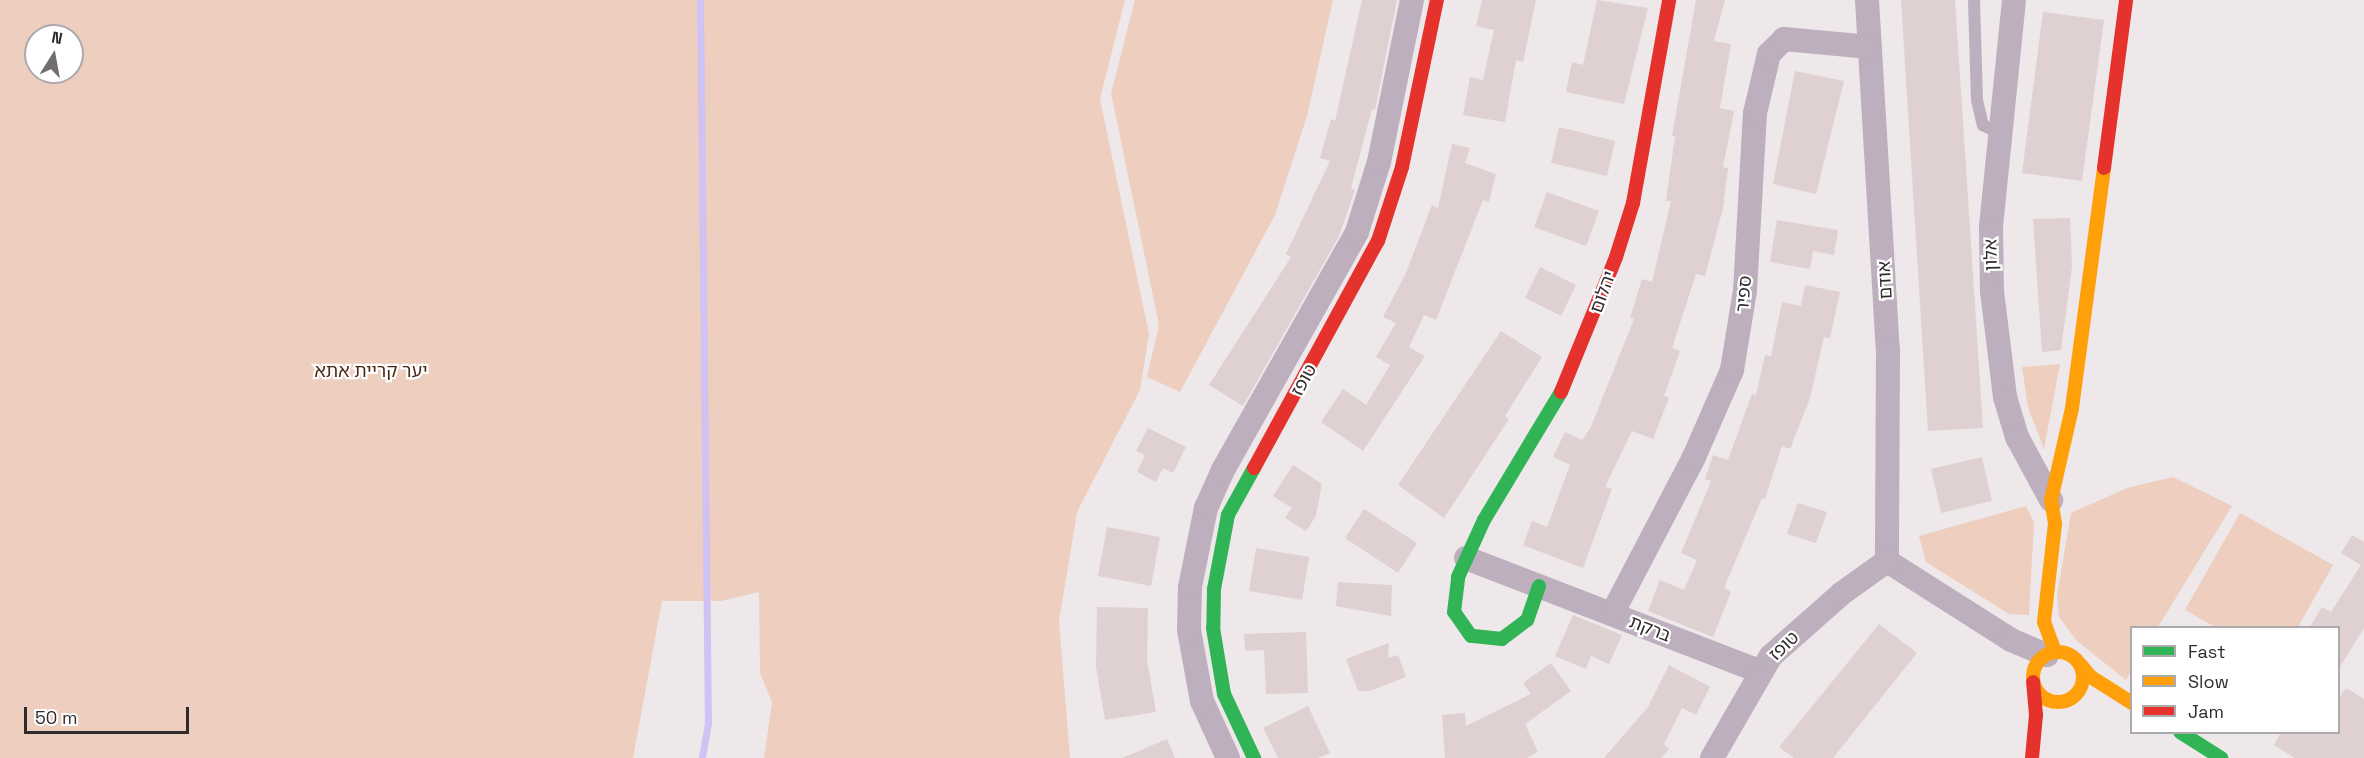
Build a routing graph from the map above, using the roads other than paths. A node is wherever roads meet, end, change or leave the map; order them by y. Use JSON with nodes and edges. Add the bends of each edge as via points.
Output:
{"nodes":[{"id":1,"x":1412,"y":0,"type":"edge"},
{"id":2,"x":1437,"y":0,"type":"edge"},
{"id":3,"x":1669,"y":0,"type":"edge"},
{"id":4,"x":1867,"y":0,"type":"edge"},
{"id":5,"x":1974,"y":0,"type":"edge"},
{"id":6,"x":2014,"y":0,"type":"edge"},
{"id":7,"x":2127,"y":0,"type":"edge"},
{"id":8,"x":1870,"y":47,"type":"junction"},
{"id":9,"x":2000,"y":134,"type":"junction"},
{"id":10,"x":2051,"y":500,"type":"junction"},
{"id":11,"x":1466,"y":558,"type":"junction"},
{"id":12,"x":1887,"y":561,"type":"junction"},
{"id":13,"x":1539,"y":586,"type":"junction"},
{"id":14,"x":1612,"y":614,"type":"junction"},
{"id":15,"x":2080,"y":664,"type":"junction"},
{"id":16,"x":2042,"y":666,"type":"junction"},
{"id":17,"x":1761,"y":672,"type":"junction"},
{"id":18,"x":2075,"y":697,"type":"junction"},
{"id":19,"x":2127,"y":700,"type":"edge"},
{"id":20,"x":2061,"y":703,"type":"junction"},
{"id":21,"x":2183,"y":734,"type":"edge"},
{"id":22,"x":2033,"y":753,"type":"edge"},
{"id":23,"x":1228,"y":758,"type":"edge"},
{"id":24,"x":1254,"y":758,"type":"edge"},
{"id":25,"x":1712,"y":758,"type":"edge"},
{"id":26,"x":2221,"y":758,"type":"edge"}],
"edges":[{"from":1,"to":23,"type":"street","name":"טופז","via":[[1379,162],[1357,232],[1223,470],[1206,508],[1190,587],[1190,630],[1202,700]]},
{"from":2,"to":24,"type":"street","name":"טופז","via":[[1402,167],[1378,241],[1300,388],[1244,482],[1226,527],[1214,589],[1213,628],[1224,694]]},
{"from":3,"to":11,"type":"street","name":"יהלום","via":[[1633,203],[1592,325],[1565,385],[1484,520]]},
{"from":4,"to":8,"type":"street","name":"אודם"},
{"from":5,"to":9,"type":"lane","via":[[1977,100],[1983,125]]},
{"from":6,"to":9,"type":"street","name":"אלון"},
{"from":7,"to":10,"type":"street","via":[[2074,396]]},
{"from":8,"to":12,"type":"street","name":"אודם","via":[[1888,350]]},
{"from":8,"to":14,"type":"street","name":"ספיר","via":[[1784,39],[1769,54],[1755,113],[1745,291],[1732,370],[1694,457]]},
{"from":9,"to":10,"type":"street","name":"אלון","via":[[1991,228],[1996,341],[2017,437]]},
{"from":10,"to":16,"type":"street","via":[[2055,524]]},
{"from":11,"to":13,"type":"street"},
{"from":11,"to":13,"type":"street","name":"יהלום","via":[[1458,577],[1454,612],[1471,636],[1502,639],[1516,632],[1527,620]]},
{"from":12,"to":16,"type":"street","via":[[2011,640]]},
{"from":12,"to":17,"type":"street","name":"טופז","via":[[1824,609],[1771,656]]},
{"from":13,"to":14,"type":"street","name":"ברקת"},
{"from":14,"to":17,"type":"street","name":"ברקת"},
{"from":15,"to":16,"type":"street","via":[[2064,652]]},
{"from":15,"to":18,"type":"street","via":[[2083,681]]},
{"from":15,"to":19,"type":"street","via":[[2091,678]]},
{"from":16,"to":20,"type":"street","via":[[2042,697]]},
{"from":16,"to":22,"type":"street"},
{"from":17,"to":25,"type":"street","name":"טופז"},
{"from":18,"to":19,"type":"street","via":[[2094,692]]},
{"from":18,"to":20,"type":"street"},
{"from":20,"to":22,"type":"street","via":[[2044,721]]},
{"from":21,"to":26,"type":"street"}]}
